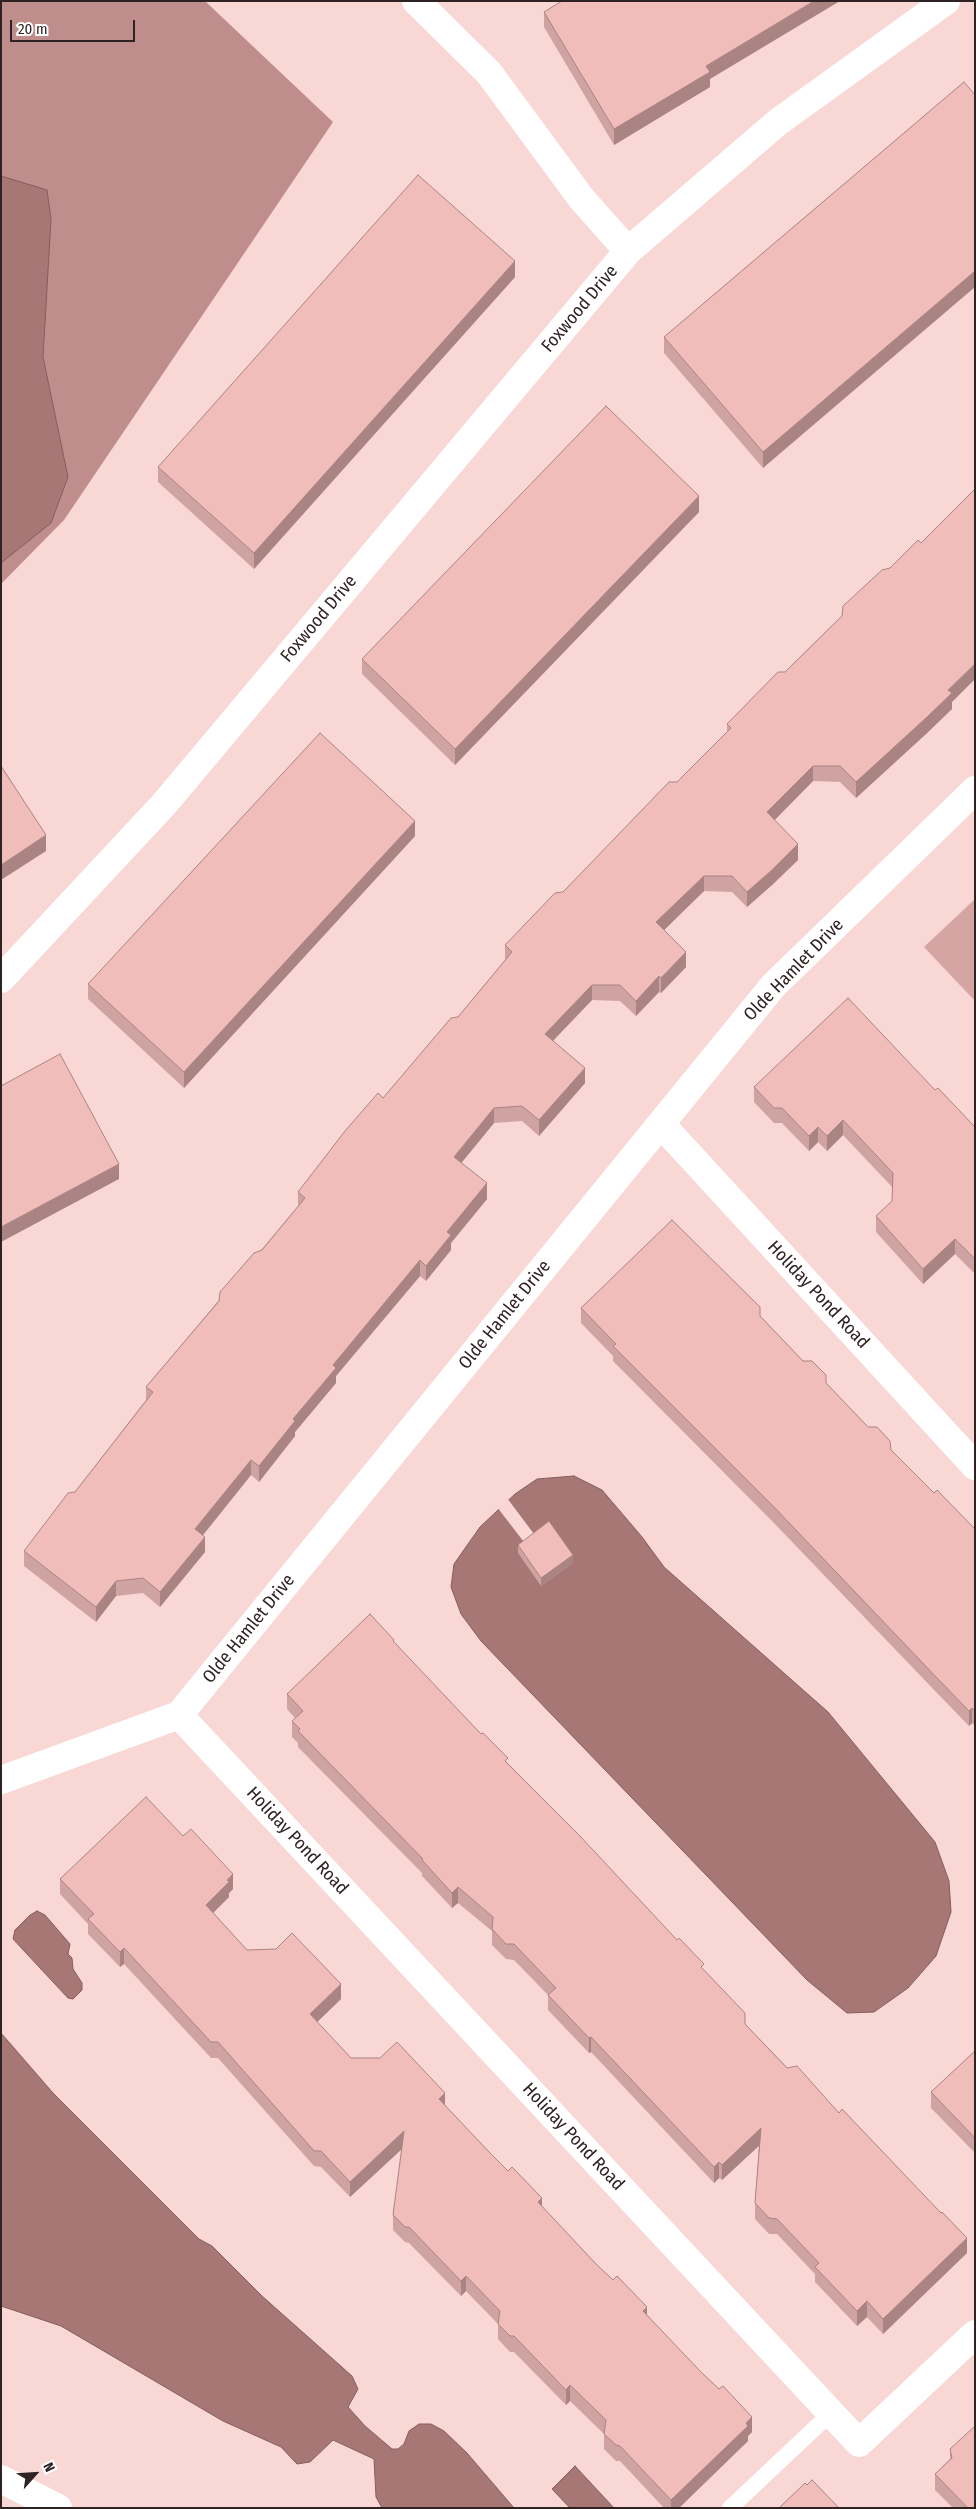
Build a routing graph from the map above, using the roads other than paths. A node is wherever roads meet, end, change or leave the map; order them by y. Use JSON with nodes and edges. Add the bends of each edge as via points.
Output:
{"nodes":[{"id":1,"x":416,"y":1,"type":"edge"},
{"id":2,"x":946,"y":1,"type":"edge"},
{"id":3,"x":628,"y":251,"type":"junction"},
{"id":4,"x":975,"y":790,"type":"edge"},
{"id":5,"x":1,"y":979,"type":"edge"},
{"id":6,"x":661,"y":1124,"type":"junction"},
{"id":7,"x":975,"y":1466,"type":"edge"},
{"id":8,"x":179,"y":1715,"type":"junction"},
{"id":9,"x":1,"y":1780,"type":"edge"},
{"id":10,"x":975,"y":2334,"type":"edge"},
{"id":11,"x":831,"y":2413,"type":"junction"},
{"id":12,"x":1,"y":2479,"type":"edge"},
{"id":13,"x":58,"y":2508,"type":"edge"},
{"id":14,"x":730,"y":2508,"type":"edge"}],
"edges":[{"from":1,"to":3,"type":"street","name":"Foxwood Drive","via":[[489,73],[580,198]]},
{"from":2,"to":3,"type":"street","name":"Foxwood Drive","via":[[778,122]]},
{"from":3,"to":5,"type":"street","name":"Foxwood Drive","via":[[165,802]]},
{"from":4,"to":6,"type":"street","name":"Olde Hamlet Drive","via":[[773,986]]},
{"from":6,"to":7,"type":"street","name":"Holiday Pond Road"},
{"from":6,"to":8,"type":"street","name":"Olde Hamlet Drive"},
{"from":8,"to":9,"type":"street"},
{"from":8,"to":11,"type":"street","name":"Holiday Pond Road"},
{"from":10,"to":11,"type":"street","name":"Holiday Pond Road","via":[[859,2443]]},
{"from":11,"to":14,"type":"lane"},
{"from":12,"to":13,"type":"street"}]}
